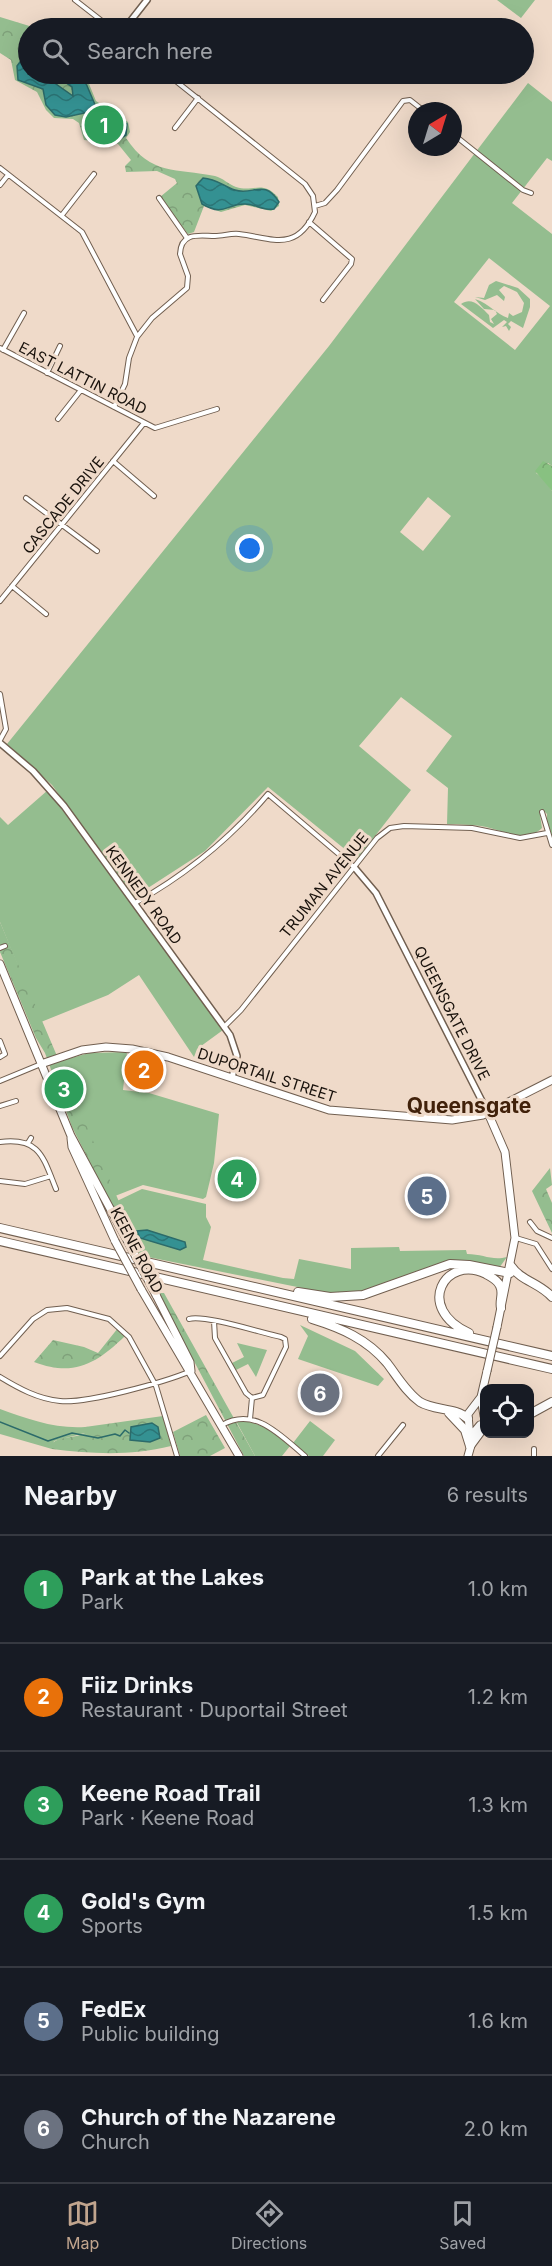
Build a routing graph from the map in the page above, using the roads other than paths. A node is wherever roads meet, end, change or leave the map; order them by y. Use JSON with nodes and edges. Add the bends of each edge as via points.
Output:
{"nodes":[{"id":1,"x":75,"y":0,"type":"edge"},
{"id":2,"x":147,"y":0,"type":"edge"},
{"id":3,"x":98,"y":18,"type":"edge"},
{"id":4,"x":133,"y":18,"type":"edge"},
{"id":5,"x":180,"y":84,"type":"edge"},
{"id":6,"x":198,"y":98,"type":"junction"},
{"id":7,"x":413,"y":102,"type":"edge"},
{"id":8,"x":175,"y":128,"type":"dead end"},
{"id":9,"x":462,"y":141,"type":"edge"},
{"id":10,"x":0,"y":168,"type":"edge"},
{"id":11,"x":94,"y":174,"type":"dead end"},
{"id":12,"x":8,"y":175,"type":"junction"},
{"id":13,"x":0,"y":185,"type":"edge"},
{"id":14,"x":531,"y":193,"type":"dead end"},
{"id":15,"x":159,"y":198,"type":"dead end"},
{"id":16,"x":315,"y":206,"type":"junction"},
{"id":17,"x":62,"y":215,"type":"junction"},
{"id":18,"x":309,"y":222,"type":"junction"},
{"id":19,"x":187,"y":238,"type":"junction"},
{"id":20,"x":323,"y":300,"type":"dead end"},
{"id":21,"x":24,"y":313,"type":"dead end"},
{"id":22,"x":137,"y":337,"type":"junction"},
{"id":23,"x":60,"y":346,"type":"dead end"},
{"id":24,"x":2,"y":349,"type":"edge"},
{"id":25,"x":46,"y":373,"type":"junction"},
{"id":26,"x":81,"y":390,"type":"junction"},
{"id":27,"x":114,"y":407,"type":"junction"},
{"id":28,"x":217,"y":409,"type":"dead end"},
{"id":29,"x":58,"y":419,"type":"dead end"},
{"id":30,"x":144,"y":423,"type":"junction"},
{"id":31,"x":113,"y":461,"type":"junction"},
{"id":32,"x":154,"y":496,"type":"dead end"},
{"id":33,"x":26,"y":498,"type":"dead end"},
{"id":34,"x":62,"y":525,"type":"junction"},
{"id":35,"x":97,"y":551,"type":"dead end"},
{"id":36,"x":12,"y":586,"type":"junction"},
{"id":37,"x":0,"y":601,"type":"edge"},
{"id":38,"x":46,"y":614,"type":"dead end"},
{"id":39,"x":0,"y":694,"type":"edge"},
{"id":40,"x":0,"y":741,"type":"edge"},
{"id":41,"x":542,"y":812,"type":"dead end"},
{"id":42,"x":547,"y":833,"type":"junction"},
{"id":43,"x":552,"y":845,"type":"edge"},
{"id":44,"x":354,"y":867,"type":"junction"},
{"id":45,"x":135,"y":903,"type":"junction"},
{"id":46,"x":0,"y":964,"type":"edge"},
{"id":47,"x":224,"y":1027,"type":"junction"},
{"id":48,"x":0,"y":1041,"type":"edge"},
{"id":49,"x":0,"y":1057,"type":"edge"},
{"id":50,"x":41,"y":1064,"type":"junction"},
{"id":51,"x":232,"y":1078,"type":"junction"},
{"id":52,"x":552,"y":1080,"type":"edge"},
{"id":53,"x":0,"y":1081,"type":"edge"},
{"id":54,"x":16,"y":1101,"type":"dead end"},
{"id":55,"x":0,"y":1106,"type":"edge"},
{"id":56,"x":488,"y":1113,"type":"junction"},
{"id":57,"x":71,"y":1136,"type":"junction"},
{"id":58,"x":31,"y":1138,"type":"dead end"},
{"id":59,"x":0,"y":1142,"type":"edge"},
{"id":60,"x":28,"y":1143,"type":"junction"},
{"id":61,"x":51,"y":1176,"type":"junction"},
{"id":62,"x":0,"y":1181,"type":"edge"},
{"id":63,"x":56,"y":1189,"type":"dead end"},
{"id":64,"x":94,"y":1197,"type":"junction"},
{"id":65,"x":112,"y":1213,"type":"junction"},
{"id":66,"x":530,"y":1222,"type":"dead end"},
{"id":67,"x":0,"y":1228,"type":"edge"},
{"id":68,"x":515,"y":1238,"type":"junction"},
{"id":69,"x":552,"y":1238,"type":"edge"},
{"id":70,"x":0,"y":1241,"type":"edge"},
{"id":71,"x":511,"y":1269,"type":"junction"},
{"id":72,"x":552,"y":1269,"type":"edge"},
{"id":73,"x":222,"y":1279,"type":"junction"},
{"id":74,"x":552,"y":1297,"type":"edge"},
{"id":75,"x":257,"y":1301,"type":"junction"},
{"id":76,"x":501,"y":1308,"type":"junction"},
{"id":77,"x":189,"y":1319,"type":"dead end"},
{"id":78,"x":214,"y":1321,"type":"junction"},
{"id":79,"x":510,"y":1346,"type":"junction"},
{"id":80,"x":0,"y":1356,"type":"edge"},
{"id":81,"x":552,"y":1356,"type":"edge"},
{"id":82,"x":552,"y":1369,"type":"edge"},
{"id":83,"x":191,"y":1371,"type":"junction"},
{"id":84,"x":0,"y":1377,"type":"edge"},
{"id":85,"x":155,"y":1383,"type":"junction"},
{"id":86,"x":484,"y":1384,"type":"edge"},
{"id":87,"x":252,"y":1398,"type":"junction"},
{"id":88,"x":480,"y":1398,"type":"edge"},
{"id":89,"x":552,"y":1402,"type":"edge"},
{"id":90,"x":444,"y":1410,"type":"junction"},
{"id":91,"x":534,"y":1412,"type":"edge"},
{"id":92,"x":250,"y":1419,"type":"junction"},
{"id":93,"x":469,"y":1420,"type":"junction"},
{"id":94,"x":480,"y":1422,"type":"edge"},
{"id":95,"x":403,"y":1425,"type":"dead end"},
{"id":96,"x":221,"y":1426,"type":"junction"},
{"id":97,"x":480,"y":1428,"type":"edge"},
{"id":98,"x":470,"y":1446,"type":"junction"},
{"id":99,"x":534,"y":1449,"type":"dead end"},
{"id":100,"x":177,"y":1456,"type":"edge"},
{"id":101,"x":239,"y":1456,"type":"edge"},
{"id":102,"x":306,"y":1456,"type":"edge"},
{"id":103,"x":378,"y":1456,"type":"edge"},
{"id":104,"x":468,"y":1456,"type":"edge"},
{"id":105,"x":534,"y":1456,"type":"edge"}],
"edges":[{"from":1,"to":3,"type":"street"},
{"from":2,"to":4,"type":"street"},
{"from":5,"to":6,"type":"street"},
{"from":6,"to":8,"type":"street"},
{"from":6,"to":16,"type":"street","via":[[305,184]]},
{"from":7,"to":16,"type":"street","via":[[403,101],[338,190],[325,203]]},
{"from":9,"to":14,"type":"street"},
{"from":10,"to":12,"type":"street"},
{"from":11,"to":17,"type":"street"},
{"from":12,"to":13,"type":"street"},
{"from":12,"to":17,"type":"street"},
{"from":15,"to":19,"type":"street"},
{"from":16,"to":18,"type":"street"},
{"from":17,"to":22,"type":"street","via":[[82,232]]},
{"from":18,"to":19,"type":"street","via":[[296,235],[280,242],[236,234],[197,234]]},
{"from":18,"to":20,"type":"street","via":[[352,259]]},
{"from":19,"to":22,"type":"street","via":[[180,251],[188,276],[187,288],[152,318]]},
{"from":21,"to":24,"type":"street"},
{"from":22,"to":27,"type":"street","via":[[125,384]]},
{"from":23,"to":25,"type":"street"},
{"from":24,"to":25,"type":"street","name":"EAST LATTIN ROAD"},
{"from":25,"to":26,"type":"street","name":"EAST LATTIN ROAD"},
{"from":26,"to":27,"type":"street","name":"EAST LATTIN ROAD"},
{"from":26,"to":29,"type":"street"},
{"from":27,"to":30,"type":"street","name":"EAST LATTIN ROAD"},
{"from":28,"to":30,"type":"street","name":"EAST LATTIN ROAD","via":[[155,428]]},
{"from":30,"to":31,"type":"street","name":"CASCADE DRIVE"},
{"from":31,"to":32,"type":"street"},
{"from":31,"to":34,"type":"street","name":"CASCADE DRIVE"},
{"from":33,"to":34,"type":"street"},
{"from":34,"to":35,"type":"street"},
{"from":34,"to":36,"type":"street","name":"CASCADE DRIVE"},
{"from":36,"to":37,"type":"street","name":"CASCADE DRIVE"},
{"from":36,"to":38,"type":"street"},
{"from":39,"to":40,"type":"street","via":[[6,729]]},
{"from":40,"to":45,"type":"street","name":"KENNEDY ROAD","via":[[59,799]]},
{"from":41,"to":42,"type":"street"},
{"from":42,"to":43,"type":"street"},
{"from":42,"to":44,"type":"street","name":"TRUMAN AVENUE","via":[[520,838],[472,828],[396,826],[381,834]]},
{"from":44,"to":45,"type":"street","name":"QUEENSGATE DRIVE","via":[[268,794],[208,855]]},
{"from":44,"to":47,"type":"street","name":"TRUMAN AVENUE","via":[[242,1010]]},
{"from":44,"to":56,"type":"street","name":"QUEENSGATE DRIVE","via":[[376,893]]},
{"from":45,"to":47,"type":"street","name":"KENNEDY ROAD"},
{"from":46,"to":50,"type":"main road","name":"KEENE ROAD"},
{"from":47,"to":51,"type":"street","name":"KENNEDY ROAD","via":[[237,1051]]},
{"from":48,"to":49,"type":"street","via":[[5,1054]]},
{"from":50,"to":51,"type":"main road","name":"DUPORTAIL STREET","via":[[82,1050],[123,1048],[168,1056]]},
{"from":50,"to":53,"type":"street"},
{"from":50,"to":57,"type":"main road","name":"KEENE ROAD"},
{"from":51,"to":56,"type":"main road","name":"DUPORTAIL STREET","via":[[340,1112],[456,1121]]},
{"from":52,"to":56,"type":"main road","name":"DUPORTAIL STREET"},
{"from":54,"to":55,"type":"street"},
{"from":56,"to":68,"type":"main road","name":"QUEENSGATE DRIVE","via":[[505,1152]]},
{"from":57,"to":64,"type":"main road","name":"KEENE ROAD"},
{"from":57,"to":65,"type":"main road","name":"KEENE ROAD"},
{"from":58,"to":60,"type":"street"},
{"from":59,"to":60,"type":"street"},
{"from":60,"to":61,"type":"street","via":[[42,1155]]},
{"from":61,"to":62,"type":"street","via":[[25,1184]]},
{"from":61,"to":63,"type":"street"},
{"from":64,"to":65,"type":"main road","via":[[101,1198]]},
{"from":64,"to":83,"type":"main road","name":"KEENE ROAD","bridge":true,"via":[[141,1289]]},
{"from":65,"to":83,"type":"main road","name":"KEENE ROAD","bridge":true,"via":[[190,1362]]},
{"from":66,"to":69,"type":"street","via":[[537,1231]]},
{"from":67,"to":73,"type":"highway"},
{"from":68,"to":71,"type":"main road","name":"QUEENSGATE DRIVE"},
{"from":68,"to":72,"type":"street","via":[[536,1244]]},
{"from":70,"to":75,"type":"highway"},
{"from":71,"to":73,"type":"highway","via":[[450,1264],[381,1291],[339,1297]]},
{"from":71,"to":74,"type":"highway","via":[[540,1285]]},
{"from":71,"to":76,"type":"main road","name":"QUEENSGATE DRIVE"},
{"from":73,"to":79,"type":"highway"},
{"from":75,"to":82,"type":"highway"},
{"from":75,"to":90,"type":"highway","via":[[327,1323],[354,1336],[379,1355],[413,1396]]},
{"from":76,"to":79,"type":"highway","via":[[500,1286],[478,1271],[455,1273],[440,1290],[440,1305],[450,1322]]},
{"from":76,"to":86,"type":"main road","name":"QUEENSGATE DRIVE","bridge":true},
{"from":77,"to":78,"type":"street"},
{"from":78,"to":87,"type":"street","via":[[215,1338]]},
{"from":78,"to":87,"type":"street","via":[[286,1341],[267,1391]]},
{"from":79,"to":81,"type":"highway"},
{"from":80,"to":85,"type":"street","via":[[38,1315],[56,1308],[73,1308],[119,1326]]},
{"from":83,"to":85,"type":"street"},
{"from":83,"to":96,"type":"main road","name":"KEENE ROAD"},
{"from":84,"to":85,"type":"street","via":[[35,1395],[62,1401]]},
{"from":85,"to":100,"type":"street"},
{"from":87,"to":92,"type":"street"},
{"from":88,"to":93,"type":"main road","via":[[469,1412]]},
{"from":89,"to":91,"type":"highway"},
{"from":90,"to":93,"type":"highway"},
{"from":90,"to":98,"type":"highway","via":[[462,1425]]},
{"from":92,"to":96,"type":"street","via":[[234,1419]]},
{"from":92,"to":102,"type":"street","via":[[268,1426]]},
{"from":93,"to":94,"type":"main road"},
{"from":93,"to":98,"type":"main road"},
{"from":95,"to":103,"type":"street"},
{"from":96,"to":101,"type":"main road","name":"KEENE ROAD"},
{"from":97,"to":98,"type":"highway"},
{"from":98,"to":104,"type":"main road"},
{"from":99,"to":105,"type":"street"}]}
